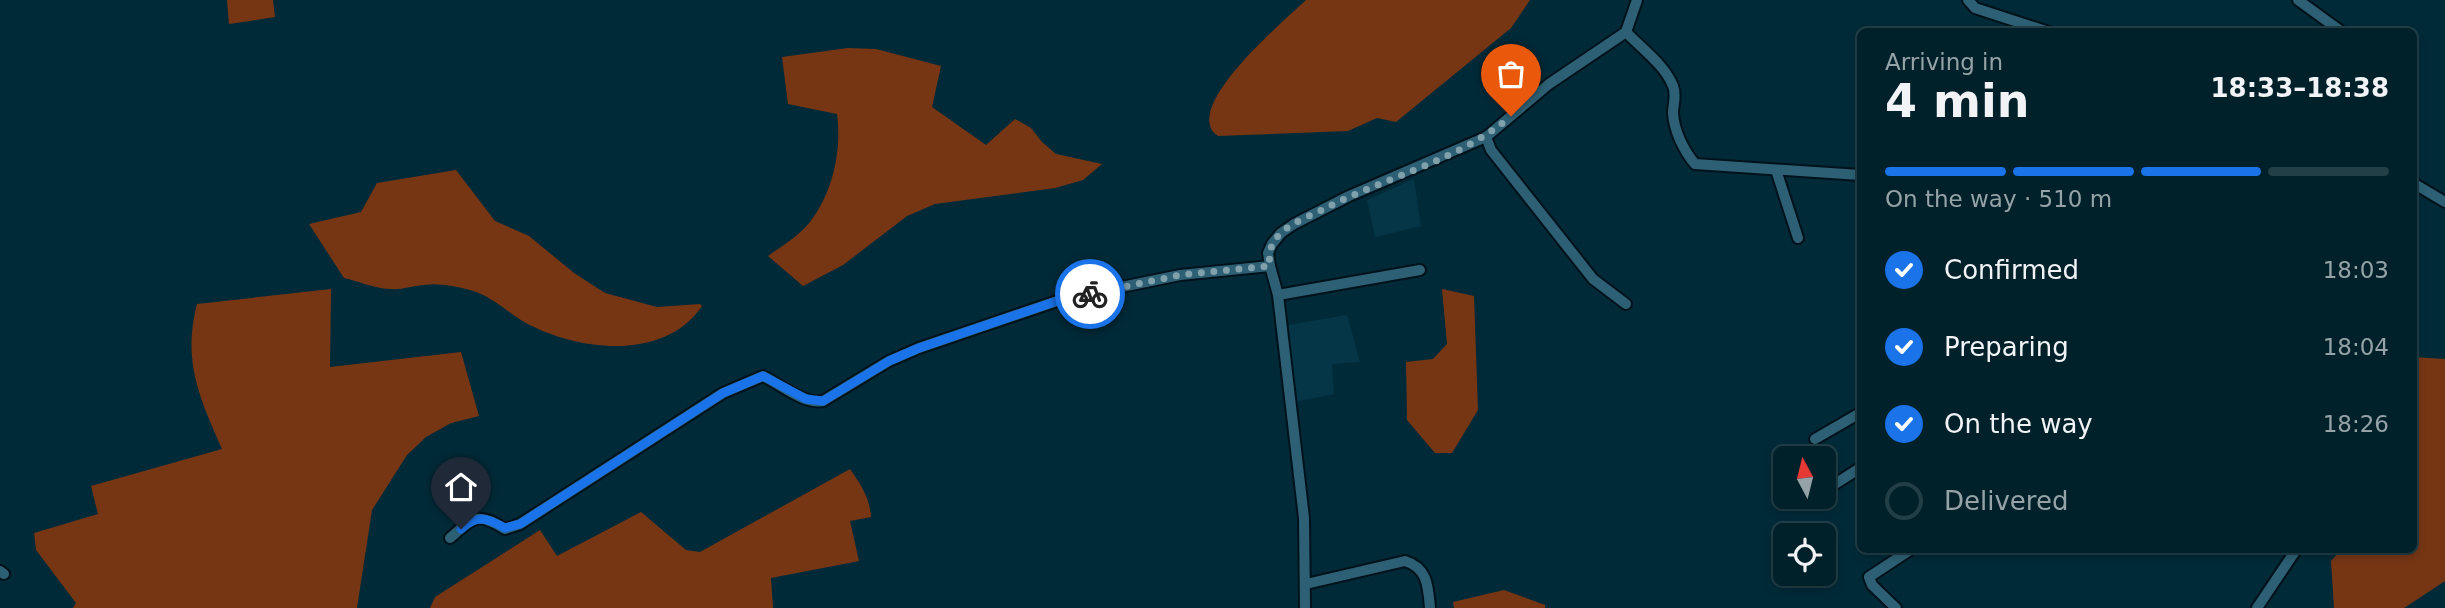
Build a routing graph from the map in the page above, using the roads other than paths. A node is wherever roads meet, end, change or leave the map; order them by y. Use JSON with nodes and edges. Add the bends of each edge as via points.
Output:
{"nodes":[{"id":1,"x":1637,"y":0,"type":"edge"},
{"id":2,"x":1968,"y":0,"type":"edge"},
{"id":3,"x":2298,"y":0,"type":"edge"},
{"id":4,"x":2037,"y":28,"type":"edge"},
{"id":5,"x":2336,"y":28,"type":"edge"},
{"id":6,"x":1626,"y":32,"type":"junction"},
{"id":7,"x":1486,"y":137,"type":"junction"},
{"id":8,"x":1776,"y":170,"type":"junction"},
{"id":9,"x":1857,"y":175,"type":"edge"},
{"id":10,"x":2417,"y":185,"type":"edge"},
{"id":11,"x":2445,"y":202,"type":"edge"},
{"id":12,"x":1798,"y":238,"type":"dead end"},
{"id":13,"x":1270,"y":266,"type":"junction"},
{"id":14,"x":1420,"y":270,"type":"dead end"},
{"id":15,"x":1278,"y":295,"type":"junction"},
{"id":16,"x":1626,"y":304,"type":"dead end"},
{"id":17,"x":1857,"y":415,"type":"edge"},
{"id":18,"x":1815,"y":439,"type":"dead end"},
{"id":19,"x":1857,"y":470,"type":"edge"},
{"id":20,"x":1836,"y":483,"type":"edge"},
{"id":21,"x":450,"y":538,"type":"dead end"},
{"id":22,"x":1906,"y":553,"type":"edge"},
{"id":23,"x":2294,"y":553,"type":"edge"},
{"id":24,"x":1306,"y":584,"type":"junction"},
{"id":25,"x":1305,"y":608,"type":"edge"},
{"id":26,"x":1430,"y":608,"type":"edge"},
{"id":27,"x":1896,"y":608,"type":"edge"},
{"id":28,"x":2257,"y":608,"type":"edge"}],
"edges":[{"from":1,"to":6,"type":"street"},
{"from":2,"to":4,"type":"street","via":[[1975,8]]},
{"from":3,"to":5,"type":"street"},
{"from":6,"to":7,"type":"street","via":[[1549,84]]},
{"from":6,"to":8,"type":"street","via":[[1672,82],[1674,118],[1695,164]]},
{"from":7,"to":13,"type":"street","via":[[1294,224],[1272,244]]},
{"from":7,"to":16,"type":"street","via":[[1491,150],[1593,279]]},
{"from":8,"to":9,"type":"street"},
{"from":8,"to":12,"type":"street"},
{"from":10,"to":11,"type":"street"},
{"from":13,"to":15,"type":"street"},
{"from":13,"to":21,"type":"street","via":[[1180,275],[1063,299],[919,348],[823,401],[806,399],[763,376],[723,393],[520,524],[505,528],[484,517],[472,519]]},
{"from":14,"to":15,"type":"street"},
{"from":15,"to":24,"type":"street","via":[[1304,518]]},
{"from":17,"to":18,"type":"street"},
{"from":19,"to":20,"type":"street"},
{"from":22,"to":27,"type":"street","via":[[1869,578]]},
{"from":23,"to":28,"type":"street"},
{"from":24,"to":25,"type":"street"},
{"from":24,"to":26,"type":"street","via":[[1405,561],[1417,566],[1427,580]]}]}
